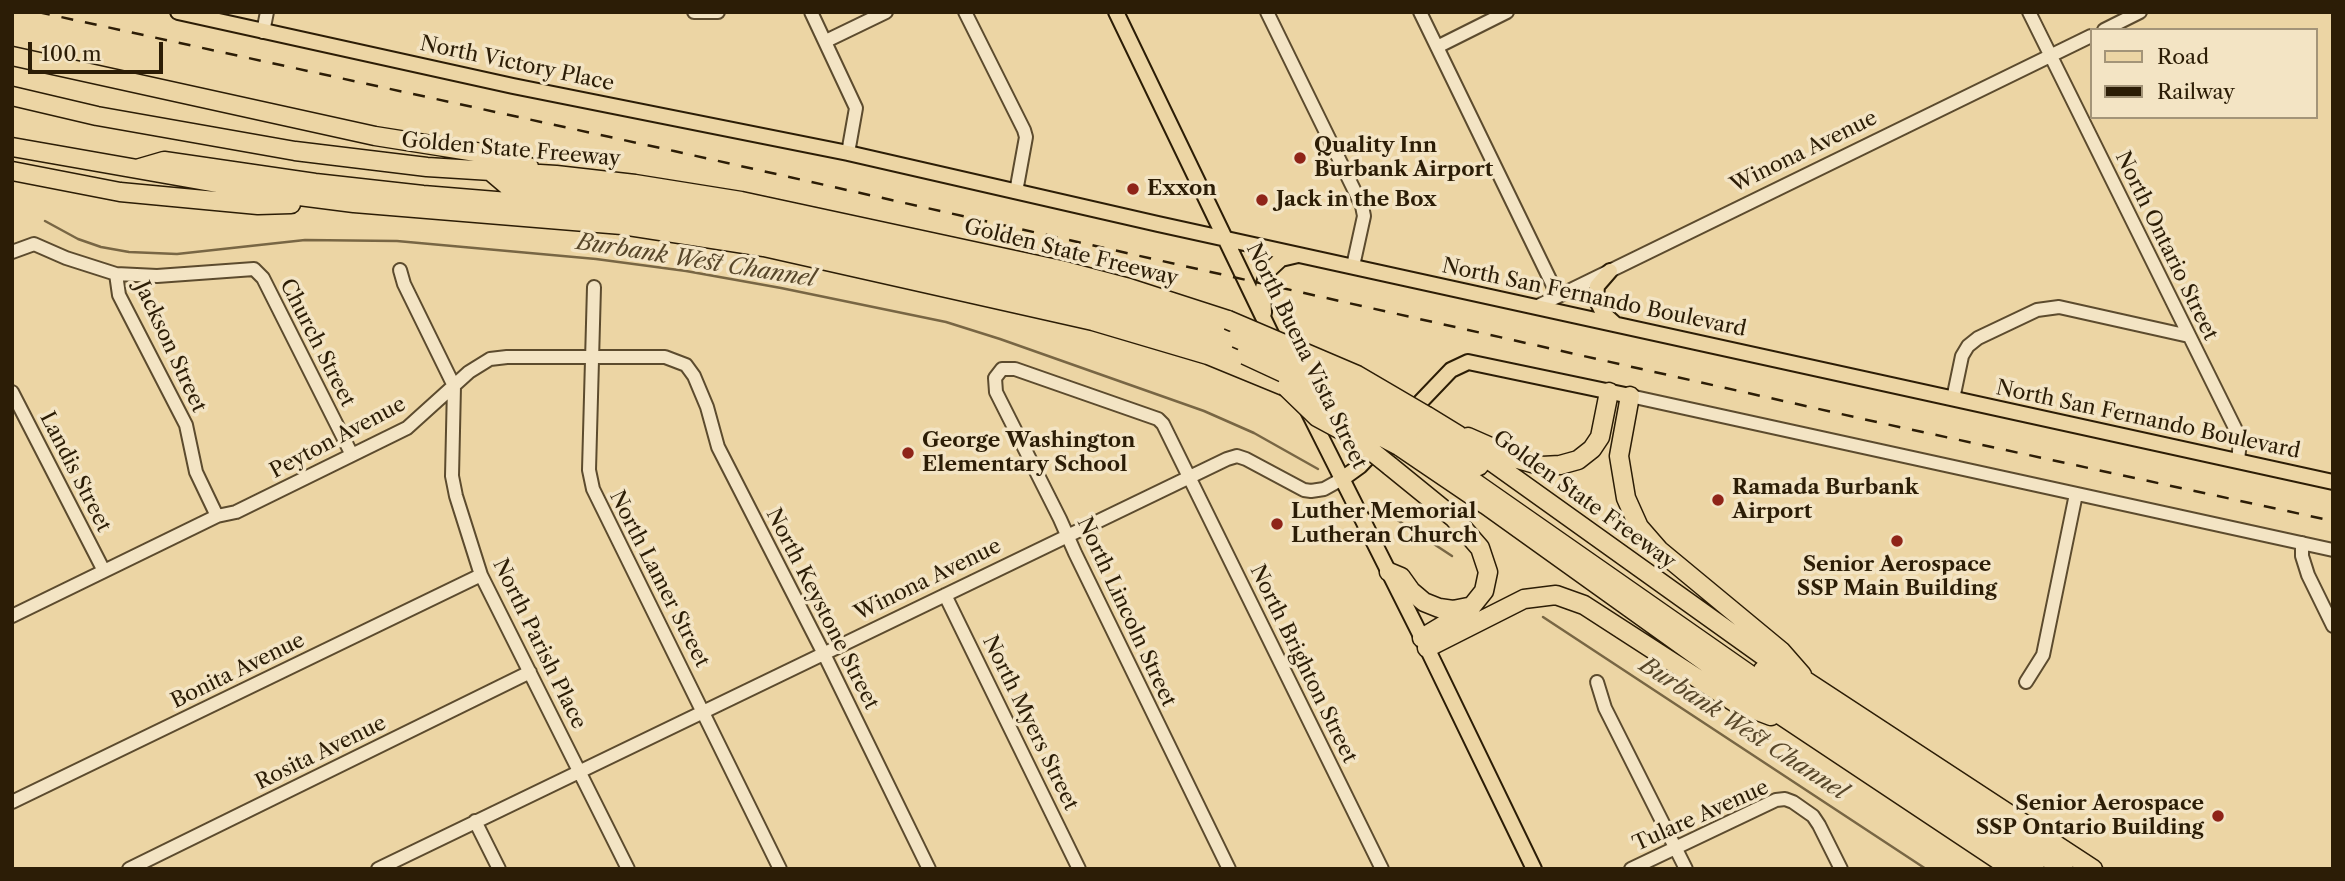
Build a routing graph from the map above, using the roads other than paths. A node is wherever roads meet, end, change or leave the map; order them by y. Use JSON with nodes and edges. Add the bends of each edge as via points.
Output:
{"nodes":[{"id":1,"x":178,"y":12,"type":"edge"},
{"id":2,"x":267,"y":12,"type":"edge"},
{"id":3,"x":694,"y":12,"type":"edge"},
{"id":4,"x":811,"y":12,"type":"edge"},
{"id":5,"x":886,"y":12,"type":"edge"},
{"id":6,"x":965,"y":12,"type":"edge"},
{"id":7,"x":1116,"y":12,"type":"edge"},
{"id":8,"x":1267,"y":12,"type":"edge"},
{"id":9,"x":1420,"y":12,"type":"edge"},
{"id":10,"x":1507,"y":12,"type":"edge"},
{"id":11,"x":2028,"y":12,"type":"edge"},
{"id":12,"x":2140,"y":12,"type":"edge"},
{"id":13,"x":715,"y":13,"type":"edge"},
{"id":14,"x":2108,"y":28,"type":"edge"},
{"id":15,"x":263,"y":32,"type":"junction"},
{"id":16,"x":2090,"y":36,"type":"edge"},
{"id":17,"x":826,"y":41,"type":"junction"},
{"id":18,"x":1437,"y":47,"type":"junction"},
{"id":19,"x":12,"y":56,"type":"edge"},
{"id":20,"x":2050,"y":56,"type":"junction"},
{"id":21,"x":12,"y":96,"type":"edge"},
{"id":22,"x":12,"y":147,"type":"edge"},
{"id":23,"x":848,"y":153,"type":"junction"},
{"id":24,"x":133,"y":170,"type":"junction"},
{"id":25,"x":489,"y":170,"type":"junction"},
{"id":26,"x":12,"y":171,"type":"edge"},
{"id":27,"x":556,"y":175,"type":"junction"},
{"id":28,"x":1016,"y":192,"type":"junction"},
{"id":29,"x":354,"y":203,"type":"junction"},
{"id":30,"x":1225,"y":239,"type":"junction"},
{"id":31,"x":12,"y":252,"type":"edge"},
{"id":32,"x":1301,"y":254,"type":"junction"},
{"id":33,"x":1353,"y":266,"type":"junction"},
{"id":34,"x":400,"y":270,"type":"dead end"},
{"id":35,"x":1610,"y":271,"type":"junction"},
{"id":36,"x":116,"y":274,"type":"junction"},
{"id":37,"x":594,"y":287,"type":"dead end"},
{"id":38,"x":1558,"y":296,"type":"junction"},
{"id":39,"x":1536,"y":307,"type":"junction"},
{"id":40,"x":1265,"y":321,"type":"junction"},
{"id":41,"x":1616,"y":325,"type":"junction"},
{"id":42,"x":2189,"y":336,"type":"junction"},
{"id":43,"x":592,"y":358,"type":"junction"},
{"id":44,"x":686,"y":365,"type":"joint"},
{"id":45,"x":999,"y":371,"type":"joint"},
{"id":46,"x":454,"y":386,"type":"junction"},
{"id":47,"x":1286,"y":387,"type":"junction"},
{"id":48,"x":12,"y":392,"type":"edge"},
{"id":49,"x":1609,"y":392,"type":"junction"},
{"id":50,"x":1630,"y":396,"type":"junction"},
{"id":51,"x":1953,"y":399,"type":"junction"},
{"id":52,"x":1413,"y":431,"type":"junction"},
{"id":53,"x":1458,"y":435,"type":"junction"},
{"id":54,"x":352,"y":455,"type":"junction"},
{"id":55,"x":2238,"y":461,"type":"junction"},
{"id":56,"x":1190,"y":477,"type":"junction"},
{"id":57,"x":1342,"y":479,"type":"junction"},
{"id":58,"x":2333,"y":482,"type":"edge"},
{"id":59,"x":2077,"y":494,"type":"junction"},
{"id":60,"x":217,"y":516,"type":"junction"},
{"id":61,"x":1067,"y":536,"type":"junction"},
{"id":62,"x":2302,"y":543,"type":"junction"},
{"id":63,"x":2333,"y":550,"type":"edge"},
{"id":64,"x":104,"y":571,"type":"junction"},
{"id":65,"x":1389,"y":572,"type":"junction"},
{"id":66,"x":481,"y":575,"type":"junction"},
{"id":67,"x":945,"y":595,"type":"junction"},
{"id":68,"x":1472,"y":606,"type":"junction"},
{"id":69,"x":12,"y":616,"type":"edge"},
{"id":70,"x":2333,"y":626,"type":"edge"},
{"id":71,"x":1424,"y":643,"type":"junction"},
{"id":72,"x":824,"y":654,"type":"junction"},
{"id":73,"x":530,"y":672,"type":"junction"},
{"id":74,"x":1806,"y":681,"type":"junction"},
{"id":75,"x":1597,"y":682,"type":"dead end"},
{"id":76,"x":2026,"y":682,"type":"dead end"},
{"id":77,"x":704,"y":712,"type":"junction"},
{"id":78,"x":1803,"y":729,"type":"junction"},
{"id":79,"x":580,"y":771,"type":"junction"},
{"id":80,"x":12,"y":802,"type":"edge"},
{"id":81,"x":475,"y":821,"type":"junction"},
{"id":82,"x":1675,"y":847,"type":"junction"},
{"id":83,"x":129,"y":869,"type":"edge"},
{"id":84,"x":378,"y":869,"type":"edge"},
{"id":85,"x":499,"y":869,"type":"edge"},
{"id":86,"x":628,"y":869,"type":"edge"},
{"id":87,"x":779,"y":869,"type":"edge"},
{"id":88,"x":929,"y":869,"type":"edge"},
{"id":89,"x":1079,"y":869,"type":"edge"},
{"id":90,"x":1229,"y":869,"type":"edge"},
{"id":91,"x":1382,"y":869,"type":"edge"},
{"id":92,"x":1534,"y":869,"type":"edge"},
{"id":93,"x":1631,"y":869,"type":"edge"},
{"id":94,"x":1686,"y":869,"type":"edge"},
{"id":95,"x":1841,"y":869,"type":"edge"},
{"id":96,"x":2012,"y":869,"type":"edge"},
{"id":97,"x":2035,"y":869,"type":"edge"},
{"id":98,"x":2064,"y":869,"type":"edge"},
{"id":99,"x":2093,"y":869,"type":"edge"}],
"edges":[{"from":1,"to":15,"type":"main road","name":"North Victory Place"},
{"from":2,"to":15,"type":"street"},
{"from":3,"to":13,"type":"street"},
{"from":4,"to":17,"type":"street"},
{"from":5,"to":17,"type":"street"},
{"from":6,"to":28,"type":"street","via":[[1026,136]]},
{"from":7,"to":30,"type":"main road","name":"North Buena Vista Street"},
{"from":8,"to":33,"type":"street","via":[[1362,206]]},
{"from":9,"to":18,"type":"street"},
{"from":10,"to":18,"type":"street"},
{"from":11,"to":20,"type":"street","name":"North Ontario Street"},
{"from":12,"to":14,"type":"street"},
{"from":15,"to":23,"type":"main road","name":"North Victory Place"},
{"from":16,"to":20,"type":"street","name":"Winona Avenue"},
{"from":17,"to":23,"type":"street","via":[[854,102],[856,117]]},
{"from":18,"to":38,"type":"street"},
{"from":19,"to":27,"type":"highway","via":[[363,133],[495,155]]},
{"from":20,"to":35,"type":"street","name":"Winona Avenue"},
{"from":20,"to":42,"type":"street","name":"North Ontario Street"},
{"from":21,"to":25,"type":"highway","name":"Golden State Freeway","via":[[295,151]]},
{"from":22,"to":24,"type":"highway","name":"Golden State Freeway"},
{"from":23,"to":28,"type":"main road","name":"North San Fernando Boulevard"},
{"from":24,"to":29,"type":"highway","name":"Golden State Freeway"},
{"from":24,"to":52,"type":"highway","bridge":true,"via":[[164,161],[315,183],[717,224],[1133,317],[1245,355]]},
{"from":25,"to":27,"type":"highway","name":"Golden State Freeway"},
{"from":25,"to":52,"type":"highway","bridge":true,"via":[[509,187],[657,203],[792,226],[1121,301],[1208,327],[1344,385]]},
{"from":26,"to":29,"type":"highway","via":[[120,192],[258,205]]},
{"from":27,"to":52,"type":"highway","name":"Golden State Freeway","bridge":true,"via":[[797,212],[1129,288],[1228,320],[1357,375]]},
{"from":28,"to":30,"type":"main road","name":"North San Fernando Boulevard"},
{"from":29,"to":47,"type":"highway","name":"Golden State Freeway","via":[[622,225],[764,247],[1093,321],[1170,342]]},
{"from":30,"to":32,"type":"main road","name":"North San Fernando Boulevard"},
{"from":30,"to":40,"type":"main road","name":"North Buena Vista Street"},
{"from":31,"to":36,"type":"street","via":[[34,244]]},
{"from":32,"to":33,"type":"main road","name":"North San Fernando Boulevard"},
{"from":32,"to":40,"type":"main road","via":[[1280,260],[1267,272]]},
{"from":33,"to":39,"type":"main road","name":"North San Fernando Boulevard"},
{"from":34,"to":46,"type":"street","name":"North Parish Place"},
{"from":35,"to":38,"type":"street","name":"Winona Avenue"},
{"from":35,"to":41,"type":"main road","via":[[1597,286],[1596,299]]},
{"from":36,"to":54,"type":"street","name":"Church Street","via":[[254,269],[263,278]]},
{"from":36,"to":60,"type":"street","name":"Jackson Street","via":[[120,295],[186,425],[196,472]]},
{"from":37,"to":43,"type":"street","name":"North Lamer Street"},
{"from":38,"to":39,"type":"street","name":"Winona Avenue"},
{"from":39,"to":41,"type":"main road","name":"North San Fernando Boulevard"},
{"from":40,"to":57,"type":"main road","name":"North Buena Vista Street"},
{"from":41,"to":51,"type":"main road","name":"North San Fernando Boulevard"},
{"from":42,"to":51,"type":"street","via":[[2059,307],[2037,310],[1968,346]]},
{"from":42,"to":55,"type":"street","name":"North Ontario Street","via":[[2240,441]]},
{"from":43,"to":44,"type":"street","name":"Peyton Avenue","via":[[665,357]]},
{"from":43,"to":46,"type":"street","name":"Peyton Avenue","via":[[490,359]]},
{"from":43,"to":77,"type":"street","name":"North Lamer Street","via":[[589,470],[593,489]]},
{"from":44,"to":72,"type":"street","name":"North Keystone Street","via":[[707,407],[719,447]]},
{"from":45,"to":56,"type":"street","name":"North Brighton Street","via":[[1015,369],[1158,419]]},
{"from":45,"to":61,"type":"street","name":"North Lincoln Street","via":[[996,392]]},
{"from":46,"to":54,"type":"street","name":"Peyton Avenue","via":[[414,424]]},
{"from":46,"to":66,"type":"street","name":"North Parish Place","via":[[452,476]]},
{"from":47,"to":52,"type":"highway","name":"Golden State Freeway","bridge":true},
{"from":47,"to":68,"type":"highway","bridge":true,"via":[[1317,416],[1354,438],[1454,518],[1480,548],[1488,572],[1484,591]]},
{"from":48,"to":64,"type":"street","name":"Landis Street"},
{"from":49,"to":50,"type":"main road"},
{"from":49,"to":53,"type":"highway","via":[[1600,437],[1592,450],[1560,466],[1518,460]]},
{"from":49,"to":57,"type":"main road","name":"Winona Avenue","via":[[1468,362],[1451,370],[1360,466]]},
{"from":50,"to":59,"type":"street"},
{"from":50,"to":74,"type":"highway","via":[[1619,456],[1626,498],[1639,527],[1659,550],[1781,652]]},
{"from":51,"to":55,"type":"main road","name":"North San Fernando Boulevard"},
{"from":52,"to":53,"type":"highway","name":"Golden State Freeway"},
{"from":52,"to":78,"type":"highway","name":"Golden State Freeway"},
{"from":52,"to":97,"type":"highway","via":[[1496,496],[1783,699]]},
{"from":52,"to":98,"type":"highway","via":[[1495,478],[1807,700]]},
{"from":53,"to":74,"type":"highway","name":"Golden State Freeway","via":[[1772,662]]},
{"from":54,"to":60,"type":"street","name":"Peyton Avenue","via":[[236,512]]},
{"from":55,"to":58,"type":"main road","name":"North San Fernando Boulevard"},
{"from":56,"to":57,"type":"street","name":"Winona Avenue","via":[[1237,456],[1304,489],[1324,489]]},
{"from":56,"to":61,"type":"street","name":"Winona Avenue"},
{"from":56,"to":91,"type":"street","name":"North Brighton Street"},
{"from":57,"to":65,"type":"main road","name":"North Buena Vista Street"},
{"from":59,"to":62,"type":"street"},
{"from":59,"to":76,"type":"street","via":[[2043,655]]},
{"from":60,"to":64,"type":"street","name":"Peyton Avenue"},
{"from":61,"to":67,"type":"street","name":"Winona Avenue"},
{"from":61,"to":90,"type":"street","name":"North Lincoln Street"},
{"from":62,"to":63,"type":"street"},
{"from":62,"to":70,"type":"street","via":[[2308,575]]},
{"from":64,"to":69,"type":"street","name":"Peyton Avenue"},
{"from":65,"to":68,"type":"highway","via":[[1401,577],[1424,602],[1453,610]]},
{"from":65,"to":71,"type":"main road","name":"North Buena Vista Street"},
{"from":66,"to":73,"type":"street","name":"North Parish Place"},
{"from":66,"to":80,"type":"street","name":"Bonita Avenue"},
{"from":67,"to":72,"type":"street","name":"Winona Avenue"},
{"from":67,"to":89,"type":"street","name":"North Myers Street"},
{"from":68,"to":71,"type":"highway"},
{"from":71,"to":78,"type":"highway","via":[[1524,599],[1556,595],[1584,605],[1734,702]]},
{"from":71,"to":92,"type":"main road","name":"North Buena Vista Street"},
{"from":72,"to":77,"type":"street","name":"Winona Avenue"},
{"from":72,"to":88,"type":"street","name":"North Keystone Street"},
{"from":73,"to":79,"type":"street","name":"North Parish Place"},
{"from":73,"to":83,"type":"street","name":"Rosita Avenue"},
{"from":74,"to":99,"type":"highway","name":"Golden State Freeway"},
{"from":75,"to":82,"type":"street","via":[[1605,708]]},
{"from":77,"to":79,"type":"street","name":"Winona Avenue"},
{"from":77,"to":87,"type":"street","name":"North Lamer Street"},
{"from":78,"to":96,"type":"highway","name":"Golden State Freeway"},
{"from":79,"to":81,"type":"street","name":"Winona Avenue"},
{"from":79,"to":86,"type":"street","name":"North Parish Place"},
{"from":81,"to":84,"type":"street","name":"Winona Avenue"},
{"from":81,"to":85,"type":"street"},
{"from":82,"to":93,"type":"street","name":"Tulare Avenue"},
{"from":82,"to":94,"type":"street"},
{"from":82,"to":95,"type":"street","name":"Tulare Avenue","via":[[1785,799],[1812,816]]}]}
